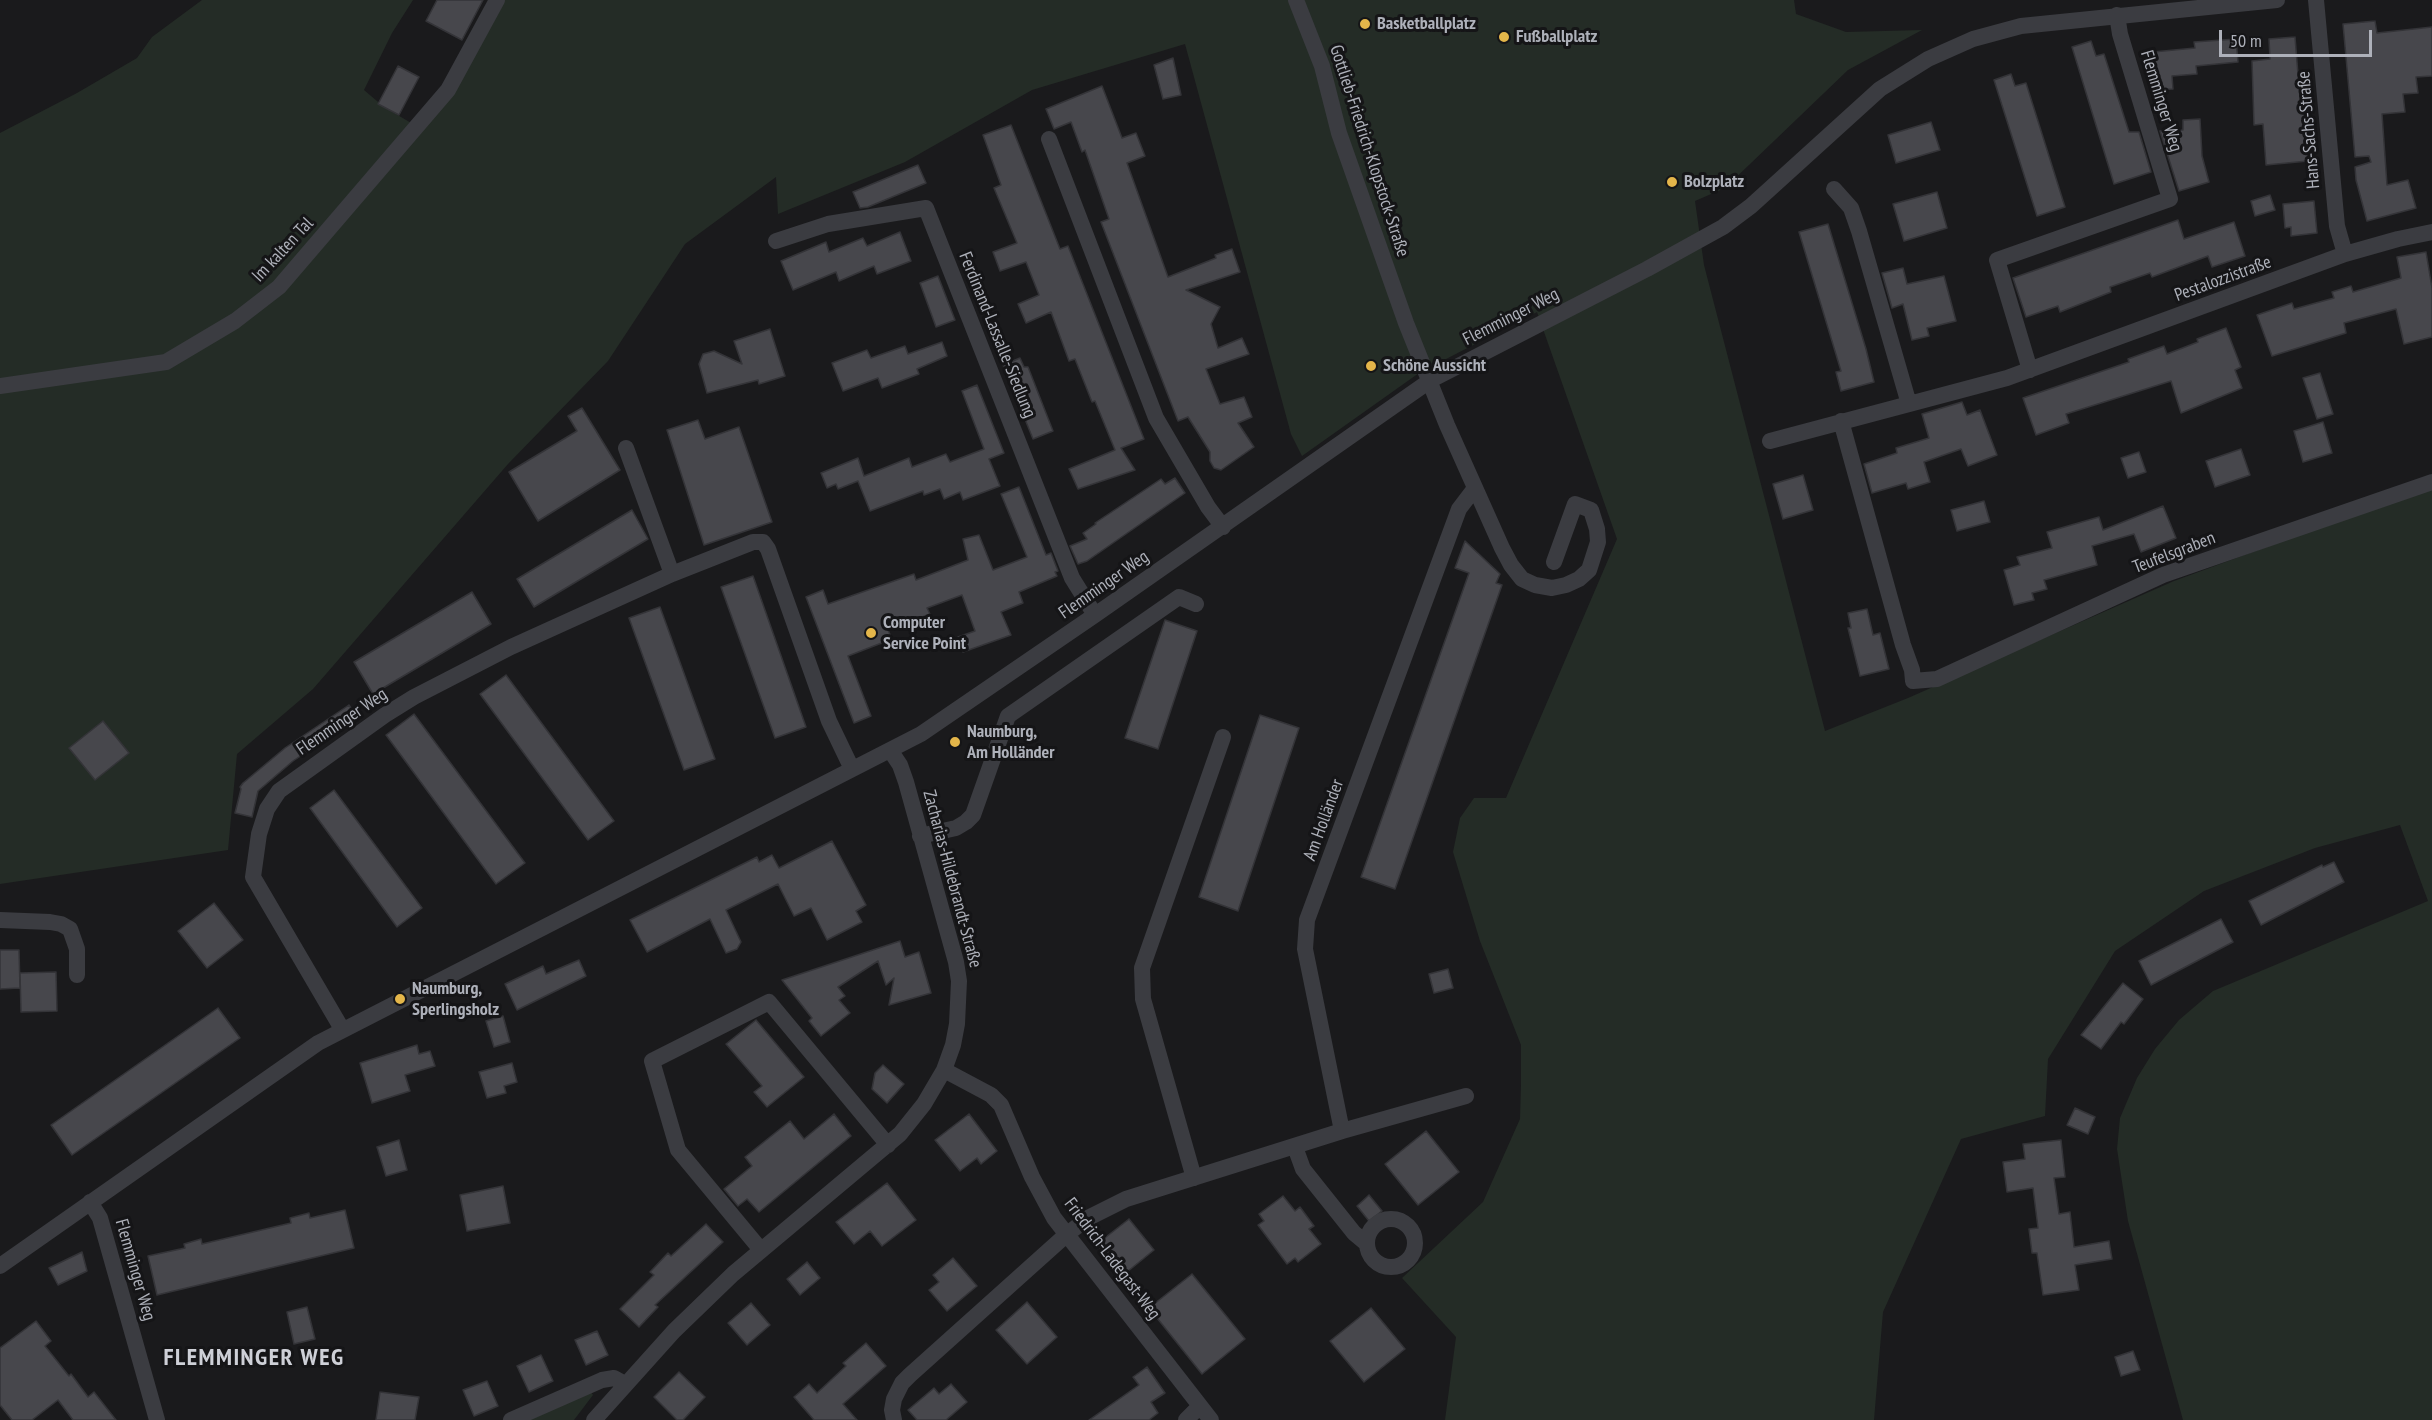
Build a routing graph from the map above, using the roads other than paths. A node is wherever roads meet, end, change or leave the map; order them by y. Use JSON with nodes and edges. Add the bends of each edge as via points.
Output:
{"nodes":[{"id":1,"x":497,"y":0,"type":"edge"},
{"id":2,"x":1296,"y":0,"type":"edge"},
{"id":3,"x":2277,"y":0,"type":"edge"},
{"id":4,"x":2316,"y":0,"type":"edge"},
{"id":5,"x":2117,"y":15,"type":"junction"},
{"id":6,"x":1049,"y":139,"type":"dead end"},
{"id":7,"x":1834,"y":189,"type":"dead end"},
{"id":8,"x":2432,"y":232,"type":"edge"},
{"id":9,"x":776,"y":241,"type":"dead end"},
{"id":10,"x":2345,"y":254,"type":"junction"},
{"id":11,"x":2030,"y":370,"type":"junction"},
{"id":12,"x":1431,"y":380,"type":"junction"},
{"id":13,"x":0,"y":386,"type":"edge"},
{"id":14,"x":1909,"y":404,"type":"junction"},
{"id":15,"x":1841,"y":421,"type":"junction"},
{"id":16,"x":1770,"y":441,"type":"dead end"},
{"id":17,"x":626,"y":448,"type":"dead end"},
{"id":18,"x":2432,"y":482,"type":"edge"},
{"id":19,"x":1475,"y":488,"type":"junction"},
{"id":20,"x":1223,"y":527,"type":"junction"},
{"id":21,"x":1554,"y":562,"type":"dead end"},
{"id":22,"x":672,"y":574,"type":"junction"},
{"id":23,"x":1196,"y":604,"type":"dead end"},
{"id":24,"x":1095,"y":615,"type":"junction"},
{"id":25,"x":1223,"y":737,"type":"dead end"},
{"id":26,"x":890,"y":750,"type":"junction"},
{"id":27,"x":852,"y":769,"type":"junction"},
{"id":28,"x":920,"y":836,"type":"junction"},
{"id":29,"x":0,"y":920,"type":"edge"},
{"id":30,"x":77,"y":975,"type":"dead end"},
{"id":31,"x":342,"y":1029,"type":"junction"},
{"id":32,"x":944,"y":1070,"type":"junction"},
{"id":33,"x":1466,"y":1096,"type":"dead end"},
{"id":34,"x":1342,"y":1131,"type":"junction"},
{"id":35,"x":888,"y":1145,"type":"junction"},
{"id":36,"x":1295,"y":1147,"type":"junction"},
{"id":37,"x":1194,"y":1178,"type":"junction"},
{"id":38,"x":90,"y":1202,"type":"junction"},
{"id":39,"x":1066,"y":1235,"type":"junction"},
{"id":40,"x":1366,"y":1243,"type":"dead end"},
{"id":41,"x":761,"y":1250,"type":"junction"},
{"id":42,"x":0,"y":1266,"type":"edge"},
{"id":43,"x":625,"y":1384,"type":"junction"},
{"id":44,"x":1200,"y":1406,"type":"junction"},
{"id":45,"x":600,"y":1418,"type":"edge"},
{"id":46,"x":157,"y":1420,"type":"edge"},
{"id":47,"x":511,"y":1420,"type":"edge"},
{"id":48,"x":894,"y":1420,"type":"edge"},
{"id":49,"x":1186,"y":1420,"type":"edge"},
{"id":50,"x":1212,"y":1420,"type":"edge"}],
"edges":[{"from":1,"to":13,"type":"street","name":"Im kalten Tal","via":[[448,90],[279,287],[235,321],[166,362]]},
{"from":2,"to":12,"type":"street","name":"Gottlieb-Friedrich-Klopstock-Straße","via":[[1322,66],[1339,133],[1386,267]]},
{"from":3,"to":5,"type":"street","name":"Flemminger Weg"},
{"from":4,"to":10,"type":"street","name":"Hans-Sachs-Straße","via":[[2337,226]]},
{"from":5,"to":11,"type":"street","name":"Flemminger Weg","via":[[2170,199],[1997,260]]},
{"from":5,"to":12,"type":"street","name":"Flemminger Weg","via":[[1998,31],[1928,59],[1880,89],[1751,206],[1723,226]]},
{"from":6,"to":20,"type":"street","via":[[1156,418]]},
{"from":7,"to":14,"type":"street","via":[[1851,208],[1860,231]]},
{"from":8,"to":10,"type":"street","name":"Pestalozzistraße"},
{"from":9,"to":24,"type":"street","name":"Ferdinand-Lassalle-Siedlung","via":[[828,224],[926,208],[1072,578]]},
{"from":10,"to":11,"type":"street","name":"Pestalozzistraße"},
{"from":11,"to":14,"type":"street","name":"Pestalozzistraße"},
{"from":12,"to":19,"type":"street"},
{"from":12,"to":20,"type":"street","name":"Flemminger Weg"},
{"from":14,"to":15,"type":"street","name":"Pestalozzistraße"},
{"from":15,"to":16,"type":"street","name":"Pestalozzistraße"},
{"from":15,"to":18,"type":"street","name":"Teufelsgraben","via":[[1913,681],[1937,679],[2163,576]]},
{"from":17,"to":22,"type":"street"},
{"from":19,"to":21,"type":"street","via":[[1511,566],[1522,579],[1535,585],[1566,585],[1589,570],[1598,543],[1591,510],[1575,504]]},
{"from":19,"to":34,"type":"street","name":"Am Holländer","via":[[1459,509],[1307,920],[1305,949]]},
{"from":20,"to":24,"type":"street","name":"Flemminger Weg"},
{"from":22,"to":27,"type":"street","name":"Flemminger Weg","via":[[753,542],[763,542],[829,721]]},
{"from":22,"to":31,"type":"street","name":"Flemminger Weg","via":[[545,630],[414,698],[279,791],[262,822],[253,878]]},
{"from":23,"to":28,"type":"street","via":[[1179,597],[1008,716],[973,815],[956,828]]},
{"from":24,"to":26,"type":"street","name":"Flemminger Weg","via":[[921,734]]},
{"from":25,"to":37,"type":"street","via":[[1142,968],[1143,999]]},
{"from":26,"to":27,"type":"street","name":"Flemminger Weg"},
{"from":26,"to":28,"type":"street","name":"Zacharias-Hildebrandt-Straße","via":[[906,782]]},
{"from":27,"to":31,"type":"street","name":"Flemminger Weg"},
{"from":28,"to":32,"type":"street","name":"Zacharias-Hildebrandt-Straße","via":[[959,981],[957,1024]]},
{"from":29,"to":30,"type":"street","via":[[50,922],[70,929],[77,949]]},
{"from":31,"to":38,"type":"street","name":"Flemminger Weg"},
{"from":32,"to":35,"type":"street","name":"Zacharias-Hildebrandt-Straße","via":[[914,1120]]},
{"from":32,"to":39,"type":"street","name":"Friedrich-Ladegast-Weg","via":[[991,1095],[1001,1105],[1039,1192]]},
{"from":33,"to":34,"type":"street"},
{"from":34,"to":36,"type":"street"},
{"from":35,"to":41,"type":"street","name":"Zacharias-Hildebrandt-Straße"},
{"from":35,"to":41,"type":"street","via":[[769,1002],[652,1061],[678,1150]]},
{"from":36,"to":37,"type":"street"},
{"from":36,"to":40,"type":"street","via":[[1303,1169]]},
{"from":37,"to":39,"type":"street","via":[[1106,1208]]},
{"from":38,"to":42,"type":"street","name":"Flemminger Weg"},
{"from":38,"to":46,"type":"street","name":"Flemminger Weg","via":[[100,1218]]},
{"from":39,"to":44,"type":"street","name":"Friedrich-Ladegast-Weg"},
{"from":39,"to":48,"type":"street","via":[[902,1383],[894,1399]]},
{"from":41,"to":43,"type":"street","name":"Zacharias-Hildebrandt-Straße","via":[[705,1300]]},
{"from":43,"to":45,"type":"street","name":"Zacharias-Hildebrandt-Straße"},
{"from":43,"to":47,"type":"street","via":[[614,1378],[602,1380]]},
{"from":44,"to":49,"type":"street"},
{"from":44,"to":50,"type":"street","name":"Friedrich-Ladegast-Weg"}]}
